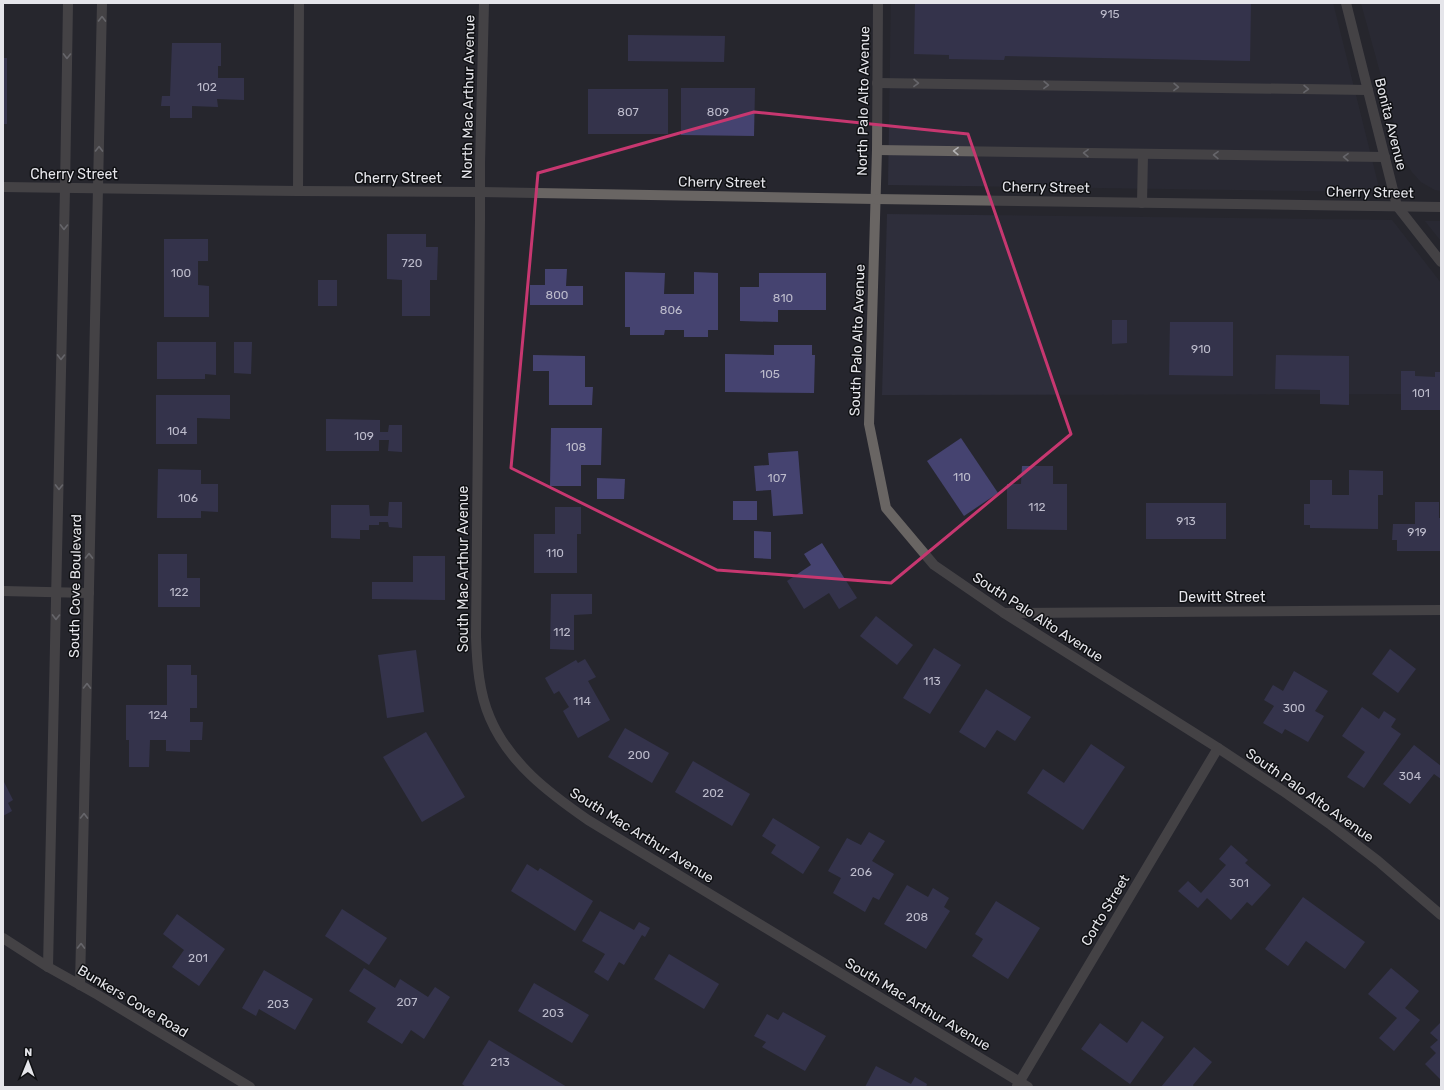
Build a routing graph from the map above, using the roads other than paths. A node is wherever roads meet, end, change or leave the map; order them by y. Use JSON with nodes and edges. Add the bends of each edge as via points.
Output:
{"nodes":[{"id":1,"x":68,"y":3,"type":"edge"},
{"id":2,"x":102,"y":3,"type":"edge"},
{"id":3,"x":299,"y":3,"type":"edge"},
{"id":4,"x":484,"y":3,"type":"edge"},
{"id":5,"x":878,"y":3,"type":"edge"},
{"id":6,"x":1346,"y":3,"type":"edge"},
{"id":7,"x":877,"y":83,"type":"junction"},
{"id":8,"x":1368,"y":90,"type":"junction"},
{"id":9,"x":877,"y":150,"type":"junction"},
{"id":10,"x":1143,"y":154,"type":"junction"},
{"id":11,"x":1385,"y":157,"type":"junction"},
{"id":12,"x":3,"y":187,"type":"edge"},
{"id":13,"x":65,"y":188,"type":"junction"},
{"id":14,"x":98,"y":188,"type":"junction"},
{"id":15,"x":298,"y":191,"type":"junction"},
{"id":16,"x":480,"y":192,"type":"junction"},
{"id":17,"x":875,"y":199,"type":"junction"},
{"id":18,"x":1142,"y":203,"type":"junction"},
{"id":19,"x":1397,"y":206,"type":"junction"},
{"id":20,"x":1441,"y":207,"type":"edge"},
{"id":21,"x":1441,"y":262,"type":"edge"},
{"id":22,"x":3,"y":591,"type":"edge"},
{"id":23,"x":57,"y":593,"type":"junction"},
{"id":24,"x":89,"y":593,"type":"junction"},
{"id":25,"x":1441,"y":610,"type":"edge"},
{"id":26,"x":1004,"y":613,"type":"junction"},
{"id":27,"x":1218,"y":748,"type":"junction"},
{"id":28,"x":1441,"y":916,"type":"edge"},
{"id":29,"x":3,"y":938,"type":"edge"},
{"id":30,"x":48,"y":967,"type":"junction"},
{"id":31,"x":80,"y":985,"type":"junction"},
{"id":32,"x":1021,"y":1085,"type":"edge"},
{"id":33,"x":250,"y":1087,"type":"edge"}],
"edges":[{"from":1,"to":13,"type":"street","name":"South Cove Boulevard","one_way":true},
{"from":14,"to":2,"type":"street","name":"South Cove Boulevard","one_way":true},
{"from":3,"to":15,"type":"street"},
{"from":4,"to":16,"type":"street","name":"North Mac Arthur Avenue"},
{"from":5,"to":7,"type":"street","name":"North Palo Alto Avenue"},
{"from":6,"to":8,"type":"street","name":"Bonita Avenue"},
{"from":7,"to":8,"type":"street","one_way":true},
{"from":7,"to":9,"type":"street","name":"North Palo Alto Avenue"},
{"from":8,"to":11,"type":"street","name":"Bonita Avenue"},
{"from":10,"to":9,"type":"street","one_way":true},
{"from":9,"to":17,"type":"street","name":"North Palo Alto Avenue"},
{"from":11,"to":10,"type":"street","one_way":true},
{"from":10,"to":18,"type":"street"},
{"from":11,"to":19,"type":"street","name":"Bonita Avenue"},
{"from":12,"to":13,"type":"street","name":"Cherry Street"},
{"from":13,"to":14,"type":"street","name":"Cherry Street"},
{"from":13,"to":23,"type":"street","name":"South Cove Boulevard","one_way":true},
{"from":14,"to":15,"type":"street","name":"Cherry Street"},
{"from":24,"to":14,"type":"street","name":"South Cove Boulevard","one_way":true},
{"from":15,"to":16,"type":"street","name":"Cherry Street"},
{"from":16,"to":17,"type":"street","name":"Cherry Street"},
{"from":16,"to":32,"type":"street","name":"South Mac Arthur Avenue","via":[[476,649],[480,684],[486,706],[508,750],[531,776],[588,820]]},
{"from":17,"to":18,"type":"street","name":"Cherry Street"},
{"from":17,"to":26,"type":"street","name":"South Palo Alto Avenue","via":[[869,424],[886,508],[934,565]]},
{"from":18,"to":19,"type":"street","name":"Cherry Street"},
{"from":19,"to":20,"type":"street","name":"Cherry Street"},
{"from":19,"to":21,"type":"street","name":"Bonita Avenue"},
{"from":22,"to":23,"type":"street"},
{"from":23,"to":24,"type":"street"},
{"from":23,"to":30,"type":"street","name":"South Cove Boulevard","one_way":true},
{"from":31,"to":24,"type":"street","name":"South Cove Boulevard","one_way":true},
{"from":25,"to":26,"type":"street","name":"Dewitt Street"},
{"from":26,"to":27,"type":"street","name":"South Palo Alto Avenue"},
{"from":27,"to":28,"type":"street","name":"South Palo Alto Avenue","via":[[1331,825],[1378,861]]},
{"from":27,"to":32,"type":"street","name":"Corto Street"},
{"from":29,"to":30,"type":"street","name":"Bunkers Cove Road"},
{"from":30,"to":31,"type":"street","name":"Bunkers Cove Road"},
{"from":31,"to":33,"type":"street","name":"Bunkers Cove Road"}]}
